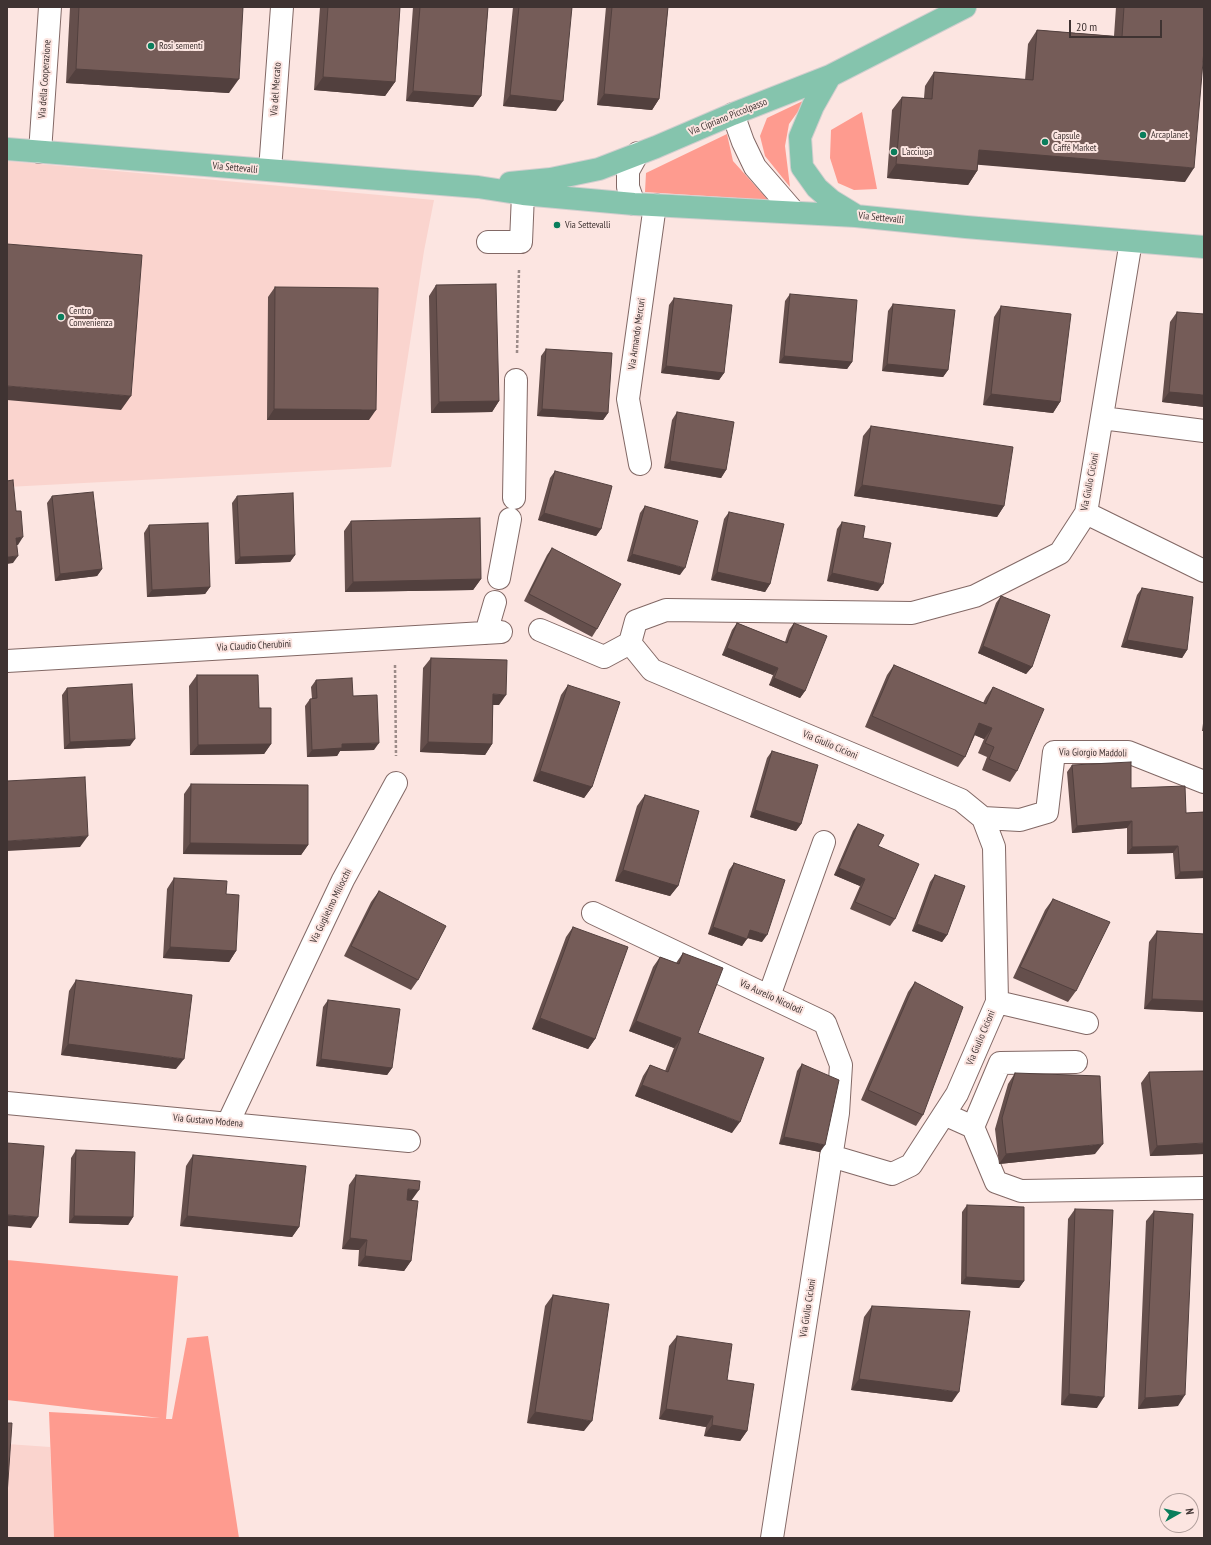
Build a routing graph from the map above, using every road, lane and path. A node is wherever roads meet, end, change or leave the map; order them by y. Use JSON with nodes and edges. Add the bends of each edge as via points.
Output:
{"nodes":[{"id":1,"x":50,"y":7,"type":"edge"},
{"id":2,"x":282,"y":7,"type":"edge"},
{"id":3,"x":965,"y":7,"type":"edge"},
{"id":4,"x":830,"y":76,"type":"junction"},
{"id":5,"x":733,"y":114,"type":"junction"},
{"id":6,"x":7,"y":149,"type":"edge"},
{"id":7,"x":40,"y":152,"type":"junction"},
{"id":8,"x":638,"y":153,"type":"junction"},
{"id":9,"x":270,"y":170,"type":"junction"},
{"id":10,"x":478,"y":187,"type":"junction"},
{"id":11,"x":523,"y":194,"type":"junction"},
{"id":12,"x":645,"y":204,"type":"junction"},
{"id":13,"x":794,"y":212,"type":"junction"},
{"id":14,"x":856,"y":216,"type":"junction"},
{"id":15,"x":1131,"y":240,"type":"junction"},
{"id":16,"x":488,"y":242,"type":"dead end"},
{"id":17,"x":521,"y":242,"type":"junction"},
{"id":18,"x":1204,"y":247,"type":"edge"},
{"id":19,"x":516,"y":380,"type":"joint"},
{"id":20,"x":1102,"y":418,"type":"junction"},
{"id":21,"x":1204,"y":431,"type":"edge"},
{"id":22,"x":640,"y":464,"type":"dead end"},
{"id":23,"x":514,"y":498,"type":"dead end"},
{"id":24,"x":1086,"y":512,"type":"junction"},
{"id":25,"x":510,"y":520,"type":"dead end"},
{"id":26,"x":1204,"y":571,"type":"edge"},
{"id":27,"x":500,"y":578,"type":"dead end"},
{"id":28,"x":495,"y":602,"type":"dead end"},
{"id":29,"x":540,"y":630,"type":"dead end"},
{"id":30,"x":630,"y":643,"type":"junction"},
{"id":31,"x":7,"y":661,"type":"edge"},
{"id":32,"x":395,"y":681,"type":"dead end"},
{"id":33,"x":1204,"y":782,"type":"edge"},
{"id":34,"x":396,"y":783,"type":"joint"},
{"id":35,"x":983,"y":818,"type":"junction"},
{"id":36,"x":824,"y":842,"type":"dead end"},
{"id":37,"x":593,"y":913,"type":"dead end"},
{"id":38,"x":769,"y":996,"type":"junction"},
{"id":39,"x":997,"y":1002,"type":"junction"},
{"id":40,"x":1088,"y":1023,"type":"dead end"},
{"id":41,"x":1076,"y":1062,"type":"dead end"},
{"id":42,"x":7,"y":1103,"type":"edge"},
{"id":43,"x":944,"y":1114,"type":"junction"},
{"id":44,"x":228,"y":1123,"type":"junction"},
{"id":45,"x":973,"y":1126,"type":"junction"},
{"id":46,"x":409,"y":1141,"type":"dead end"},
{"id":47,"x":831,"y":1156,"type":"junction"},
{"id":48,"x":1204,"y":1188,"type":"edge"},
{"id":49,"x":772,"y":1538,"type":"edge"}],
"edges":[{"from":1,"to":7,"type":"street","name":"Via della Cooperazione"},
{"from":2,"to":9,"type":"street","name":"Via del Mercato"},
{"from":3,"to":4,"type":"main road","name":"Via Cipriano Piccolpasso"},
{"from":4,"to":5,"type":"main road","name":"Via Cipriano Piccolpasso"},
{"from":4,"to":14,"type":"main road","via":[[800,136],[802,167],[817,188]]},
{"from":5,"to":8,"type":"main road","name":"Via Cipriano Piccolpasso"},
{"from":5,"to":13,"type":"street","via":[[742,142],[755,167]]},
{"from":6,"to":7,"type":"main road","name":"Via Settevalli"},
{"from":7,"to":9,"type":"main road","name":"Via Settevalli"},
{"from":8,"to":10,"type":"main road","name":"Via Cipriano Piccolpasso","via":[[599,169],[551,179]]},
{"from":8,"to":12,"type":"street","via":[[628,171],[628,187]]},
{"from":9,"to":10,"type":"main road","name":"Via Settevalli"},
{"from":10,"to":11,"type":"main road","name":"Via Settevalli"},
{"from":11,"to":12,"type":"main road","name":"Via Settevalli"},
{"from":11,"to":17,"type":"street"},
{"from":12,"to":13,"type":"main road","name":"Via Settevalli"},
{"from":12,"to":22,"type":"street","name":"Via Armando Mercuri","via":[[628,399]]},
{"from":13,"to":14,"type":"main road","name":"Via Settevalli"},
{"from":14,"to":15,"type":"main road","name":"Via Settevalli"},
{"from":15,"to":18,"type":"main road","name":"Via Settevalli"},
{"from":15,"to":20,"type":"street","name":"Via Giulio Cicioni"},
{"from":16,"to":17,"type":"street"},
{"from":17,"to":19,"type":"path"},
{"from":19,"to":23,"type":"street"},
{"from":20,"to":21,"type":"street"},
{"from":20,"to":24,"type":"street","name":"Via Giulio Cicioni"},
{"from":24,"to":26,"type":"street"},
{"from":24,"to":30,"type":"street","name":"Via Giulio Cicioni","via":[[1060,553],[975,596],[912,613],[666,610],[636,620]]},
{"from":25,"to":27,"type":"street"},
{"from":28,"to":31,"type":"street","name":"Via Claudio Cherubini","via":[[494,633]]},
{"from":29,"to":30,"type":"street","via":[[604,657]]},
{"from":30,"to":35,"type":"street","name":"Via Giulio Cicioni","via":[[652,670],[961,800]]},
{"from":32,"to":34,"type":"path"},
{"from":33,"to":35,"type":"street","name":"Via Giorgio Maddoli","via":[[1128,752],[1054,752],[1047,812],[1020,820]]},
{"from":34,"to":44,"type":"street","name":"Via Guglielmo Miliocchi","via":[[343,880]]},
{"from":35,"to":39,"type":"street","name":"Via Giulio Cicioni","via":[[994,847]]},
{"from":36,"to":38,"type":"street"},
{"from":37,"to":38,"type":"street","name":"Via Aurelio Nicolodi"},
{"from":38,"to":47,"type":"street","name":"Via Aurelio Nicolodi","via":[[825,1023],[841,1065],[838,1113]]},
{"from":39,"to":40,"type":"street"},
{"from":39,"to":43,"type":"street","name":"Via Giulio Cicioni","via":[[957,1094]]},
{"from":41,"to":45,"type":"street","via":[[1000,1063]]},
{"from":42,"to":44,"type":"street","name":"Via Gustavo Modena"},
{"from":43,"to":45,"type":"street"},
{"from":43,"to":47,"type":"street","name":"Via Giulio Cicioni","via":[[912,1166],[892,1174]]},
{"from":44,"to":46,"type":"street","name":"Via Gustavo Modena"},
{"from":45,"to":48,"type":"street","via":[[996,1182],[1021,1191]]},
{"from":47,"to":49,"type":"street","name":"Via Giulio Cicioni"}]}
